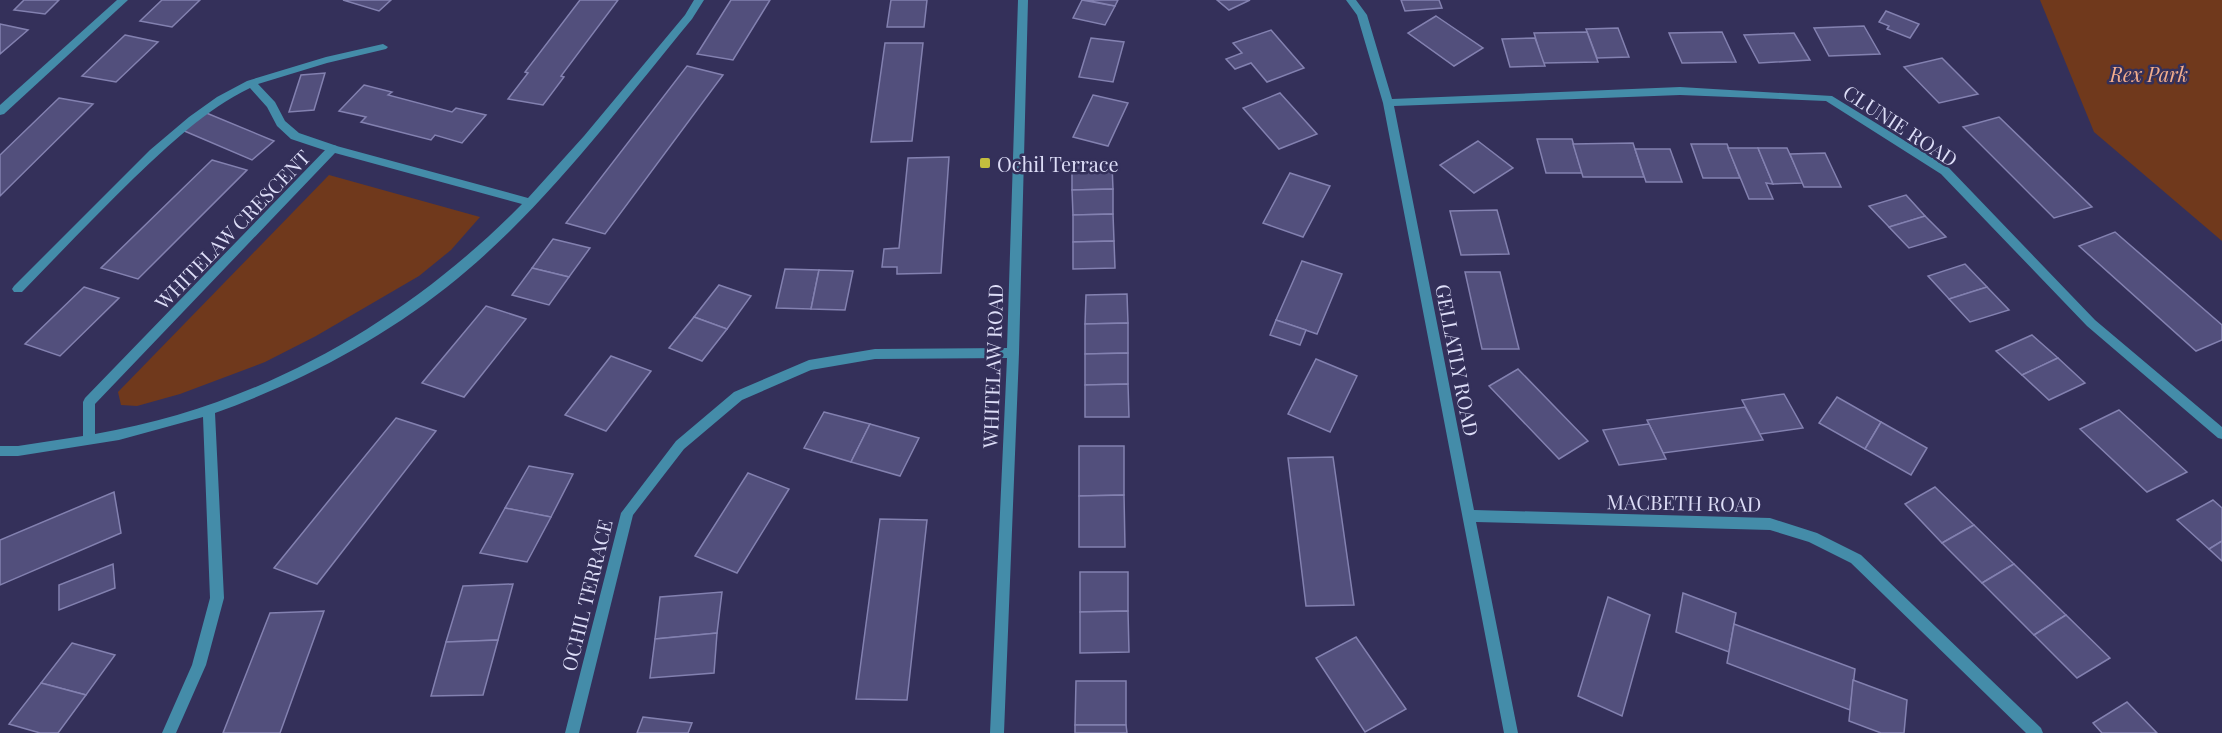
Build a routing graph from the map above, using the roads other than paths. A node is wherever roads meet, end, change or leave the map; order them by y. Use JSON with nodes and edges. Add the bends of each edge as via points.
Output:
{"nodes":[{"id":1,"x":123,"y":0,"type":"edge"},
{"id":2,"x":699,"y":0,"type":"edge"},
{"id":3,"x":1023,"y":0,"type":"edge"},
{"id":4,"x":1351,"y":0,"type":"edge"},
{"id":5,"x":382,"y":47,"type":"dead end"},
{"id":6,"x":251,"y":84,"type":"junction"},
{"id":7,"x":1388,"y":103,"type":"junction"},
{"id":8,"x":0,"y":111,"type":"edge"},
{"id":9,"x":333,"y":149,"type":"junction"},
{"id":10,"x":531,"y":203,"type":"junction"},
{"id":11,"x":18,"y":289,"type":"dead end"},
{"id":12,"x":1013,"y":353,"type":"junction"},
{"id":13,"x":209,"y":410,"type":"junction"},
{"id":14,"x":2222,"y":434,"type":"edge"},
{"id":15,"x":89,"y":440,"type":"junction"},
{"id":16,"x":0,"y":451,"type":"edge"},
{"id":17,"x":1469,"y":516,"type":"junction"},
{"id":18,"x":169,"y":733,"type":"edge"},
{"id":19,"x":572,"y":733,"type":"edge"},
{"id":20,"x":997,"y":733,"type":"edge"},
{"id":21,"x":1510,"y":733,"type":"edge"},
{"id":22,"x":2036,"y":733,"type":"edge"}],
"edges":[{"from":1,"to":8,"type":"street"},
{"from":2,"to":10,"type":"street","via":[[689,17]]},
{"from":3,"to":12,"type":"street","name":"WHITELAW ROAD"},
{"from":4,"to":7,"type":"street","name":"GELLATLY ROAD","via":[[1362,15]]},
{"from":5,"to":6,"type":"street","via":[[303,66]]},
{"from":6,"to":9,"type":"street","via":[[295,136]]},
{"from":6,"to":11,"type":"street","via":[[226,94],[168,140]]},
{"from":7,"to":14,"type":"street","name":"CLUNIE ROAD","via":[[1680,91],[1828,98],[1945,171],[2091,323]]},
{"from":7,"to":17,"type":"street","name":"GELLATLY ROAD"},
{"from":9,"to":10,"type":"street","name":"WHITELAW CRESCENT"},
{"from":9,"to":15,"type":"street","name":"WHITELAW CRESCENT","via":[[89,402]]},
{"from":10,"to":13,"type":"street","via":[[478,255],[428,296],[371,334],[284,380]]},
{"from":12,"to":19,"type":"street","name":"OCHIL TERRACE","via":[[875,354],[809,365],[738,396],[680,445],[627,513]]},
{"from":12,"to":20,"type":"street","name":"WHITELAW ROAD"},
{"from":13,"to":15,"type":"street","via":[[151,428]]},
{"from":13,"to":18,"type":"street","via":[[217,598],[199,665]]},
{"from":15,"to":16,"type":"street"},
{"from":17,"to":21,"type":"street","name":"GELLATLY ROAD"},
{"from":17,"to":22,"type":"street","name":"MACBETH ROAD","via":[[1770,524],[1812,537],[1856,559]]}]}
